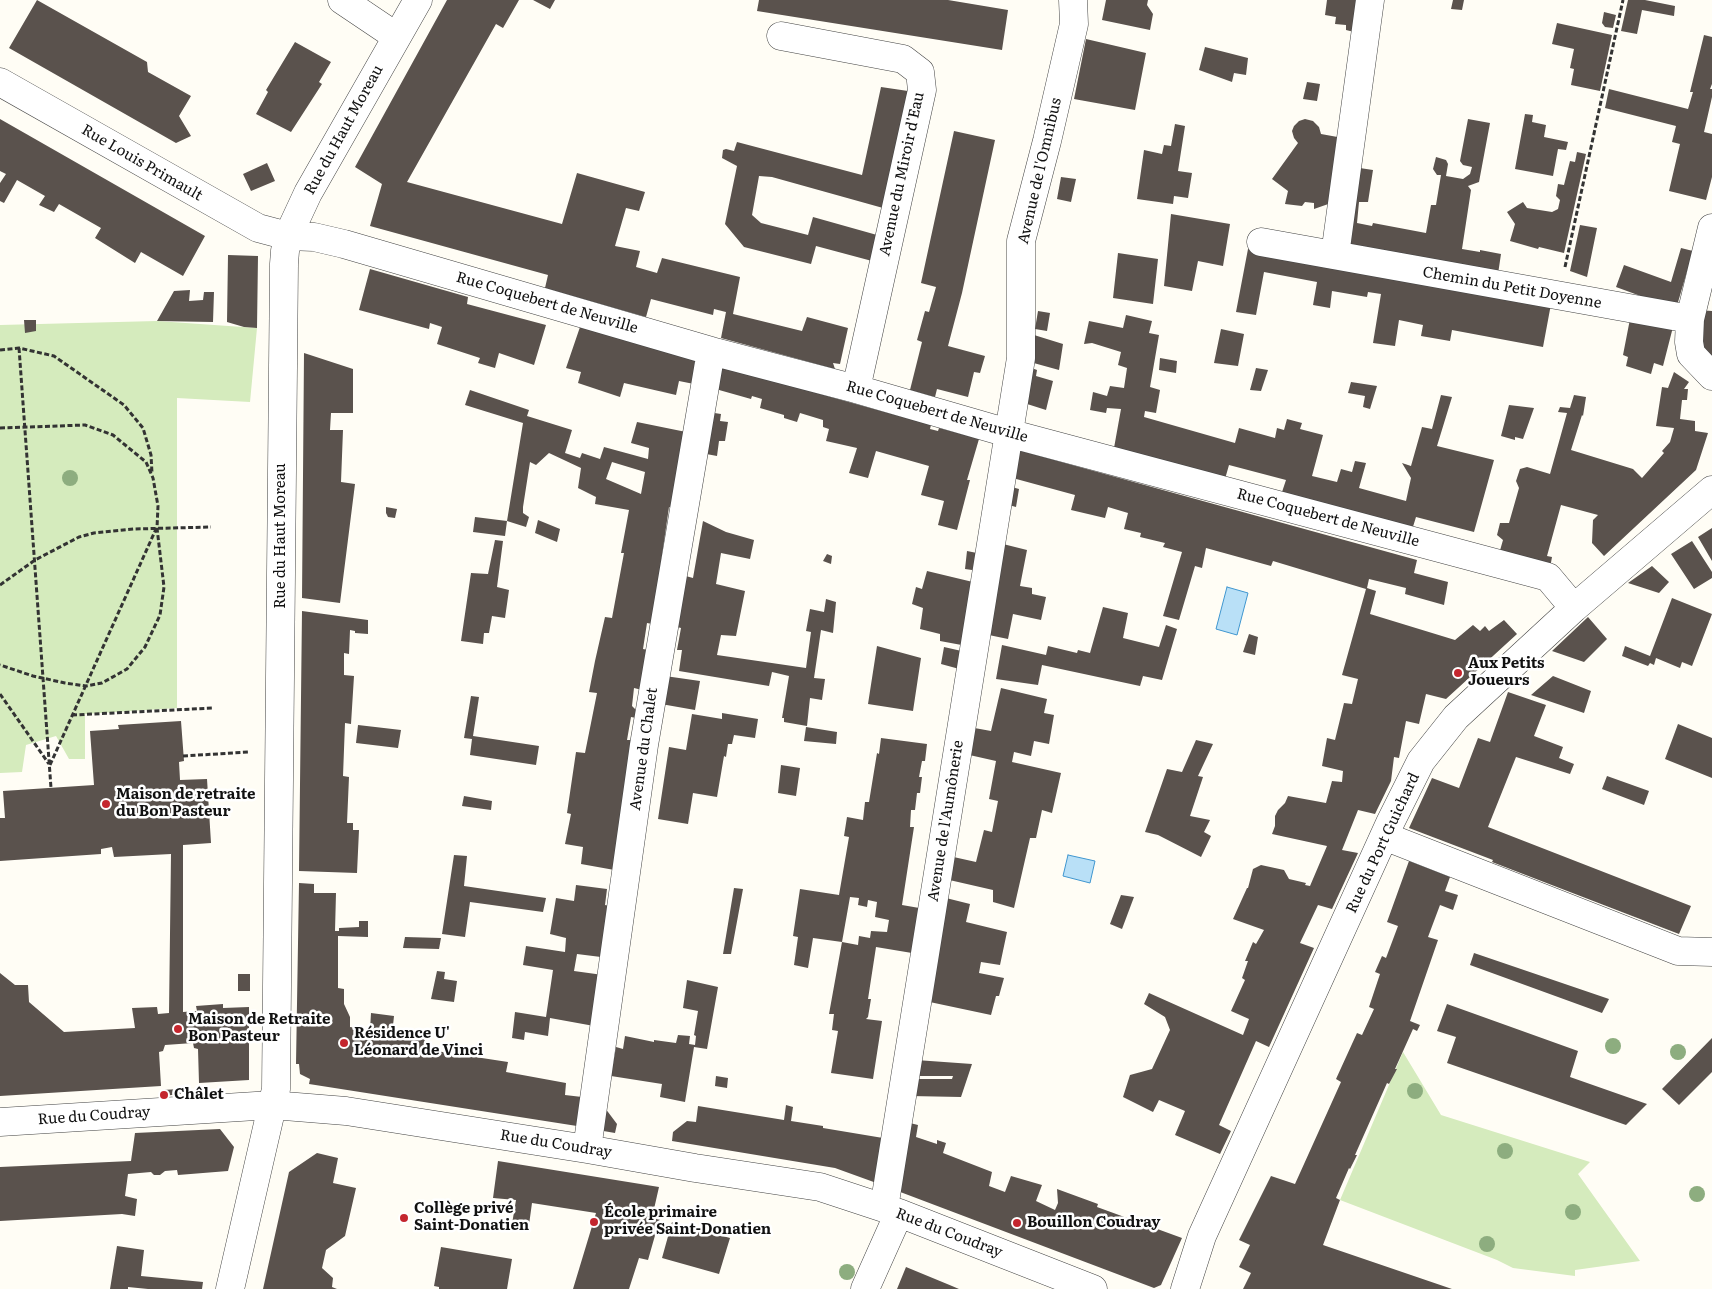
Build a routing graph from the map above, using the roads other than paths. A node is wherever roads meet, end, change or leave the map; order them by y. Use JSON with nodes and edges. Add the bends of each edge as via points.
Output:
{"nodes":[{"id":1,"x":342,"y":0,"type":"edge"},
{"id":2,"x":418,"y":0,"type":"edge"},
{"id":3,"x":1073,"y":0,"type":"edge"},
{"id":4,"x":1370,"y":0,"type":"edge"},
{"id":5,"x":781,"y":36,"type":"dead end"},
{"id":6,"x":397,"y":37,"type":"junction"},
{"id":7,"x":0,"y":82,"type":"edge"},
{"id":8,"x":1712,"y":228,"type":"edge"},
{"id":9,"x":288,"y":236,"type":"junction"},
{"id":10,"x":1261,"y":242,"type":"dead end"},
{"id":11,"x":1335,"y":255,"type":"junction"},
{"id":12,"x":1690,"y":319,"type":"junction"},
{"id":13,"x":711,"y":351,"type":"junction"},
{"id":14,"x":1712,"y":376,"type":"edge"},
{"id":15,"x":856,"y":389,"type":"junction"},
{"id":16,"x":1008,"y":433,"type":"junction"},
{"id":17,"x":1712,"y":490,"type":"edge"},
{"id":18,"x":1574,"y":608,"type":"junction"},
{"id":19,"x":1384,"y":836,"type":"junction"},
{"id":20,"x":1712,"y":952,"type":"edge"},
{"id":21,"x":272,"y":1105,"type":"junction"},
{"id":22,"x":0,"y":1122,"type":"edge"},
{"id":23,"x":587,"y":1149,"type":"junction"},
{"id":24,"x":892,"y":1211,"type":"junction"},
{"id":25,"x":230,"y":1289,"type":"edge"},
{"id":26,"x":865,"y":1289,"type":"edge"},
{"id":27,"x":1093,"y":1289,"type":"edge"},
{"id":28,"x":1185,"y":1289,"type":"edge"}],
"edges":[{"from":1,"to":6,"type":"street"},
{"from":2,"to":6,"type":"street","name":"Rue du Haut Moreau"},
{"from":3,"to":16,"type":"street","name":"Avenue de l'Omnibus","via":[[1074,24],[1021,241],[1021,358]]},
{"from":4,"to":11,"type":"street"},
{"from":5,"to":15,"type":"street","name":"Avenue du Miroir d'Eau","via":[[903,59],[920,72],[922,90]]},
{"from":6,"to":9,"type":"street","name":"Rue du Haut Moreau","via":[[308,193]]},
{"from":7,"to":9,"type":"street","name":"Rue Louis Primault","via":[[258,228]]},
{"from":8,"to":12,"type":"street"},
{"from":9,"to":13,"type":"street","name":"Rue Coquebert de Neuville","via":[[314,237],[344,244]]},
{"from":9,"to":21,"type":"street","name":"Rue du Haut Moreau","via":[[284,264],[276,1090]]},
{"from":10,"to":11,"type":"street","name":"Chemin du Petit Doyenne"},
{"from":11,"to":12,"type":"street","name":"Chemin du Petit Doyenne"},
{"from":12,"to":14,"type":"street","via":[[1691,354]]},
{"from":13,"to":15,"type":"street","name":"Rue Coquebert de Neuville"},
{"from":13,"to":23,"type":"street","name":"Avenue du Chalet","via":[[644,745]]},
{"from":15,"to":16,"type":"street","name":"Rue Coquebert de Neuville"},
{"from":16,"to":18,"type":"street","name":"Rue Coquebert de Neuville","via":[[1548,577]]},
{"from":16,"to":24,"type":"street","name":"Avenue de l'Aumônerie"},
{"from":17,"to":18,"type":"street","name":"Rue du Port Guichard"},
{"from":18,"to":19,"type":"street","name":"Rue du Port Guichard","via":[[1456,717],[1421,761]]},
{"from":19,"to":20,"type":"street","via":[[1678,951]]},
{"from":19,"to":28,"type":"street","name":"Rue du Port Guichard","via":[[1202,1236]]},
{"from":21,"to":22,"type":"street","name":"Rue du Coudray"},
{"from":21,"to":23,"type":"street","name":"Rue du Coudray","via":[[346,1111]]},
{"from":21,"to":25,"type":"street","name":"Rue du Haut Moreau"},
{"from":23,"to":24,"type":"street","name":"Rue du Coudray","via":[[820,1187]]},
{"from":24,"to":26,"type":"street","name":"Avenue de l'Aumônerie"},
{"from":24,"to":27,"type":"street","name":"Rue du Coudray"}]}
